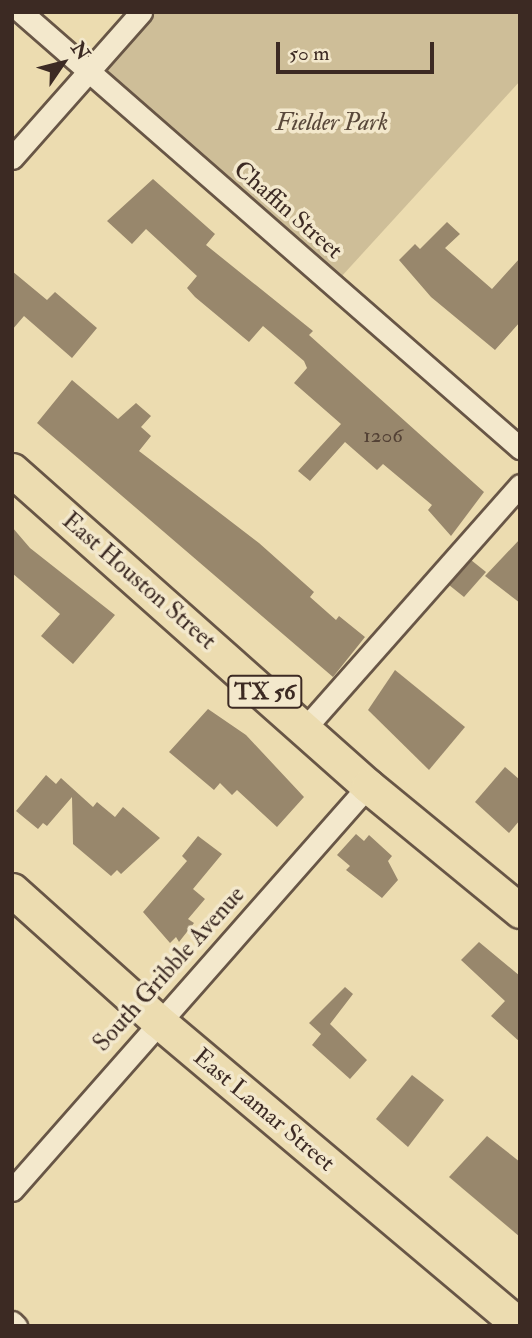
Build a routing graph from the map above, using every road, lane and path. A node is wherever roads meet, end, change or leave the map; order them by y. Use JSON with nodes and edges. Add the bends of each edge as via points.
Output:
{"nodes":[{"id":1,"x":21,"y":12,"type":"edge"},
{"id":2,"x":141,"y":12,"type":"edge"},
{"id":3,"x":89,"y":71,"type":"junction"},
{"id":4,"x":12,"y":158,"type":"edge"},
{"id":5,"x":520,"y":448,"type":"edge"},
{"id":6,"x":12,"y":470,"type":"edge"},
{"id":7,"x":520,"y":485,"type":"edge"},
{"id":8,"x":306,"y":727,"type":"junction"},
{"id":9,"x":368,"y":786,"type":"junction"},
{"id":10,"x":12,"y":890,"type":"edge"},
{"id":11,"x":518,"y":907,"type":"edge"},
{"id":12,"x":157,"y":1020,"type":"junction"},
{"id":13,"x":12,"y":1190,"type":"edge"},
{"id":14,"x":12,"y":1322,"type":"edge"},
{"id":15,"x":16,"y":1326,"type":"edge"},
{"id":16,"x":520,"y":1326,"type":"edge"}],
"edges":[{"from":1,"to":3,"type":"street","name":"Chaffin Street"},
{"from":2,"to":3,"type":"street"},
{"from":3,"to":4,"type":"street"},
{"from":3,"to":5,"type":"street","name":"Chaffin Street"},
{"from":6,"to":8,"type":"main road","name":"East Houston Street","number":"TX 56"},
{"from":7,"to":8,"type":"street"},
{"from":8,"to":9,"type":"main road","name":"East Houston Street","number":"TX 56"},
{"from":9,"to":11,"type":"main road","name":"East Houston Street","number":"TX 56"},
{"from":9,"to":12,"type":"street","name":"South Gribble Avenue"},
{"from":10,"to":12,"type":"main road","name":"East Lamar Street"},
{"from":12,"to":13,"type":"street","name":"South Gribble Avenue"},
{"from":12,"to":16,"type":"main road","name":"East Lamar Street"},
{"from":14,"to":15,"type":"street"}]}
